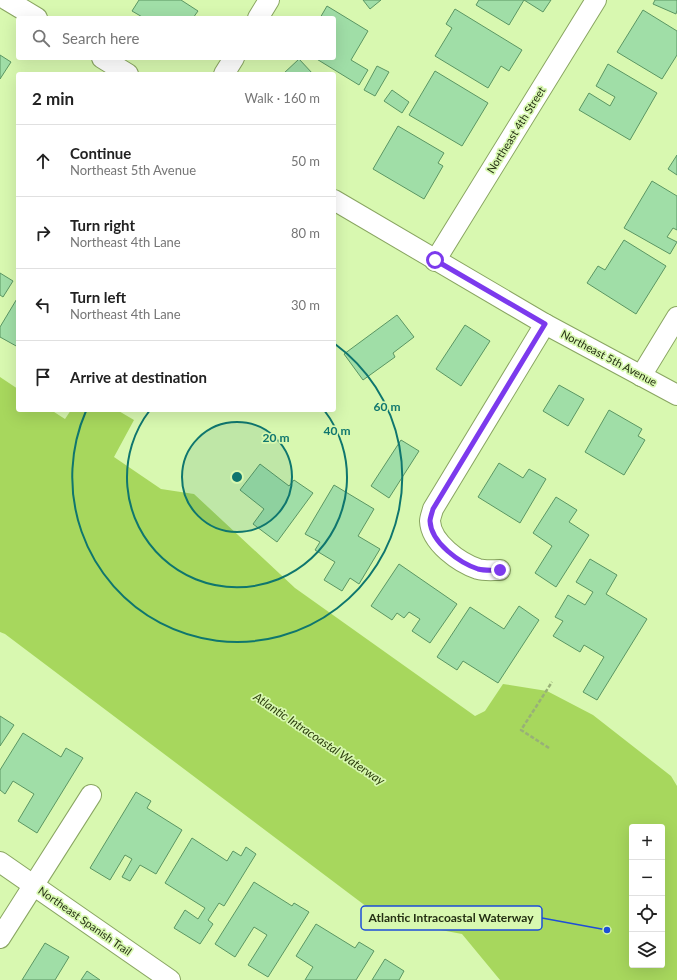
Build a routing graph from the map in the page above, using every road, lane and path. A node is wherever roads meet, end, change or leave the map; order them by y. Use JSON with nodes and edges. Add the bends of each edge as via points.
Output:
{"nodes":[{"id":1,"x":8,"y":0,"type":"edge"},
{"id":2,"x":270,"y":0,"type":"edge"},
{"id":3,"x":596,"y":0,"type":"edge"},
{"id":4,"x":34,"y":16,"type":"edge"},
{"id":5,"x":259,"y":16,"type":"edge"},
{"id":6,"x":105,"y":60,"type":"edge"},
{"id":7,"x":233,"y":60,"type":"edge"},
{"id":8,"x":125,"y":72,"type":"edge"},
{"id":9,"x":225,"y":72,"type":"edge"},
{"id":10,"x":336,"y":201,"type":"edge"},
{"id":11,"x":435,"y":260,"type":"junction"},
{"id":12,"x":677,"y":317,"type":"edge"},
{"id":13,"x":545,"y":324,"type":"junction"},
{"id":14,"x":641,"y":376,"type":"junction"},
{"id":15,"x":677,"y":395,"type":"edge"},
{"id":16,"x":500,"y":570,"type":"dead end"},
{"id":17,"x":552,"y":682,"type":"dead end"},
{"id":18,"x":550,"y":748,"type":"dead end"},
{"id":19,"x":91,"y":795,"type":"dead end"},
{"id":20,"x":0,"y":862,"type":"edge"},
{"id":21,"x":34,"y":885,"type":"junction"},
{"id":22,"x":0,"y":938,"type":"edge"},
{"id":23,"x":170,"y":980,"type":"edge"}],
"edges":[{"from":1,"to":4,"type":"street"},
{"from":2,"to":5,"type":"street"},
{"from":3,"to":11,"type":"street","name":"Northeast 4th Street"},
{"from":6,"to":8,"type":"street"},
{"from":7,"to":9,"type":"street"},
{"from":10,"to":11,"type":"street","name":"Northeast 5th Avenue"},
{"from":11,"to":13,"type":"street","name":"Northeast 5th Avenue"},
{"from":12,"to":14,"type":"street"},
{"from":13,"to":14,"type":"street","name":"Northeast 5th Avenue"},
{"from":13,"to":16,"type":"street","via":[[433,509],[430,521],[434,536],[444,549],[479,569]]},
{"from":14,"to":15,"type":"street","name":"Northeast 5th Avenue"},
{"from":17,"to":18,"type":"path","via":[[521,730]]},
{"from":19,"to":21,"type":"street"},
{"from":20,"to":21,"type":"street","name":"Northeast Spanish Trail"},
{"from":21,"to":22,"type":"street"},
{"from":21,"to":23,"type":"street","name":"Northeast Spanish Trail"}]}
